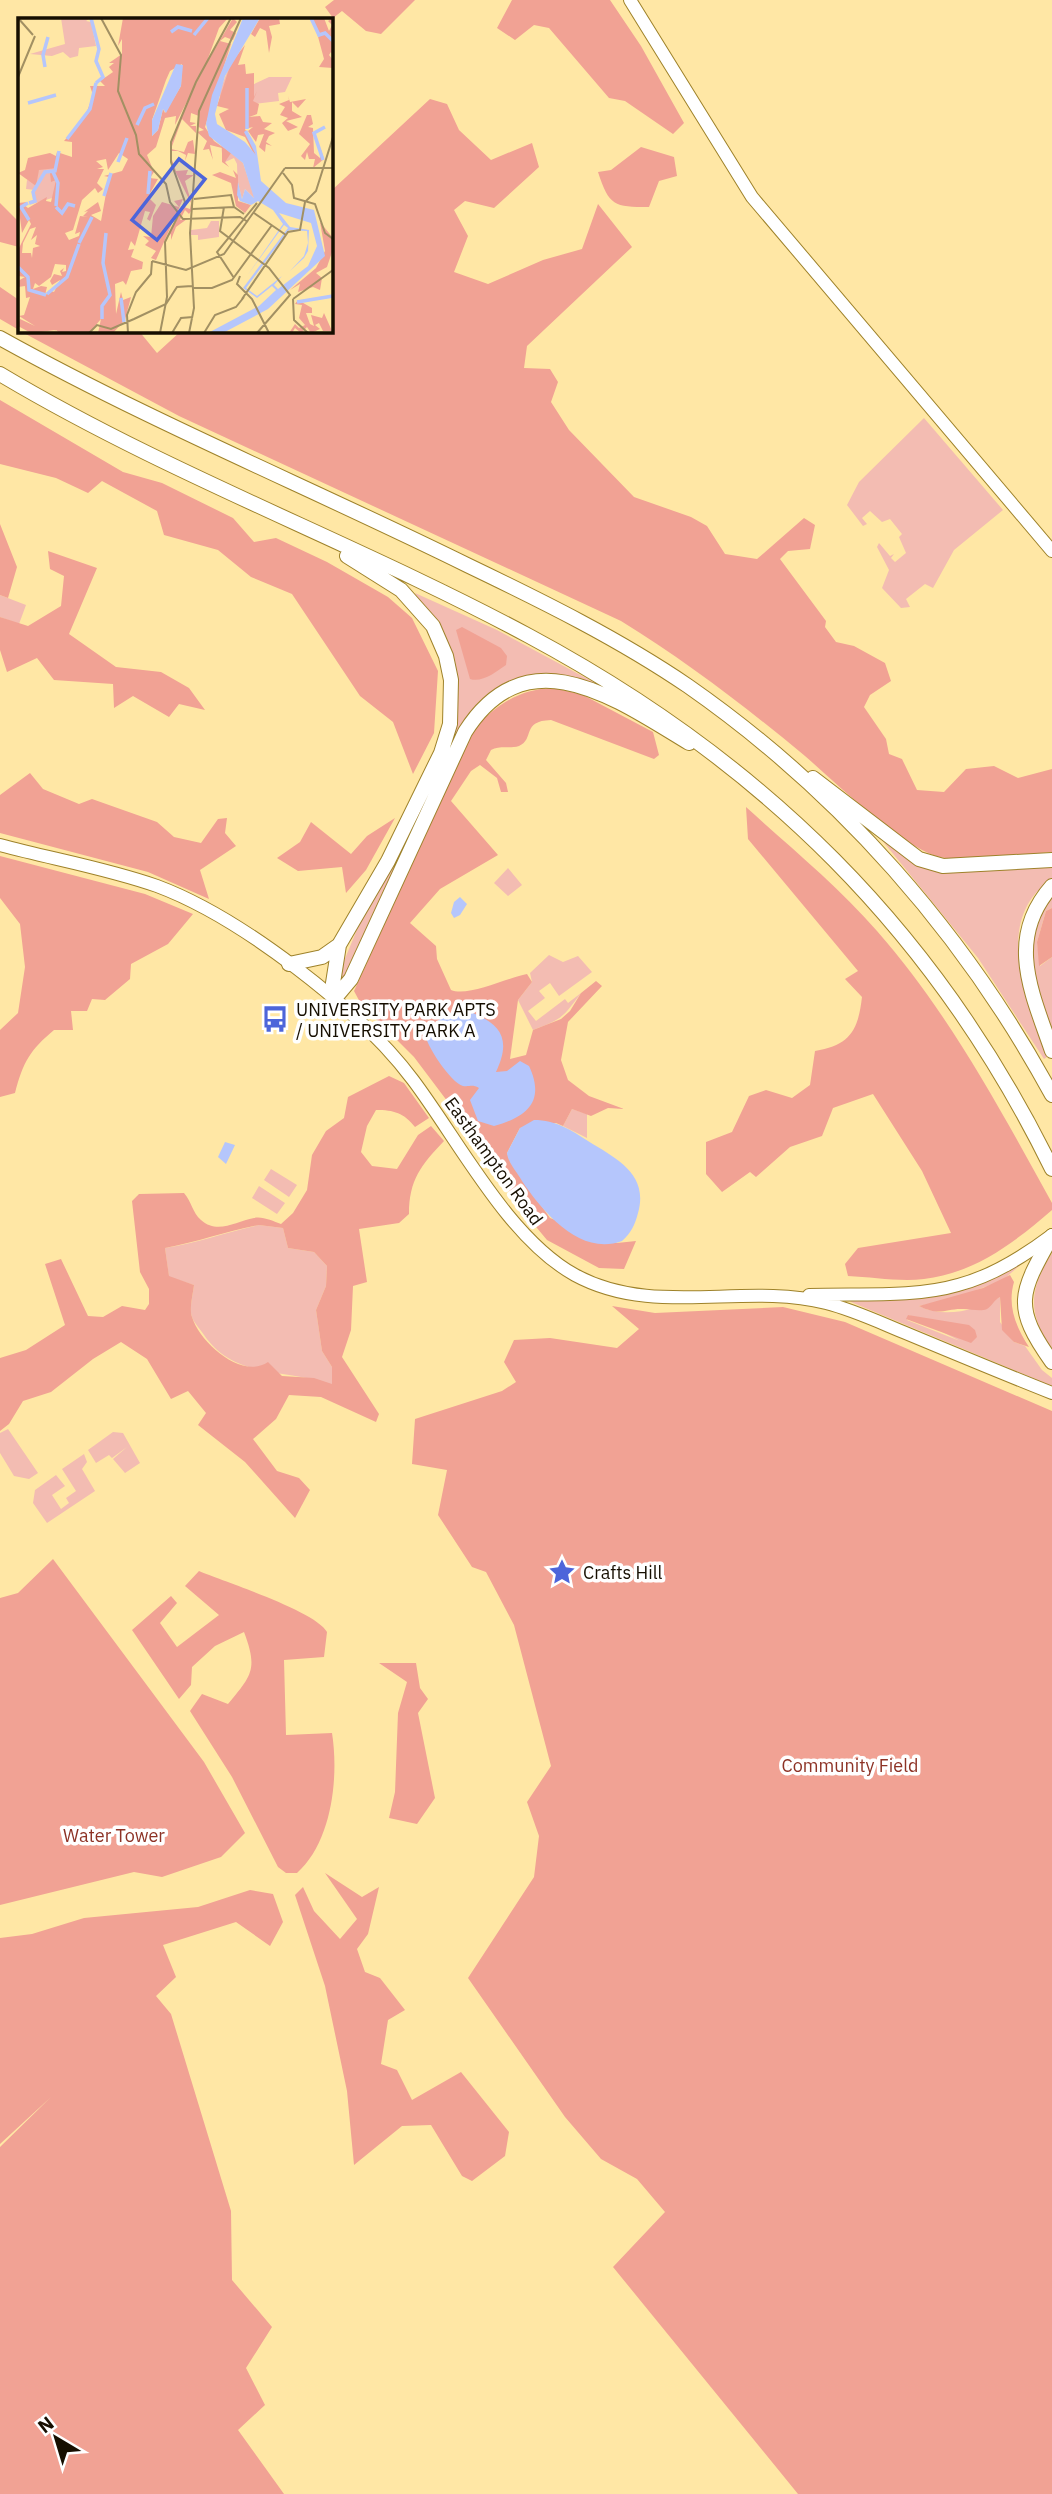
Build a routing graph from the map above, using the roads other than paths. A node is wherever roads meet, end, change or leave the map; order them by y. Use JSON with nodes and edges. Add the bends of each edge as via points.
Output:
{"nodes":[{"id":1,"x":630,"y":0,"type":"edge"},
{"id":2,"x":0,"y":338,"type":"edge"},
{"id":3,"x":0,"y":374,"type":"edge"},
{"id":4,"x":280,"y":516,"type":"junction"},
{"id":5,"x":1052,"y":551,"type":"edge"},
{"id":6,"x":747,"y":730,"type":"junction"},
{"id":7,"x":770,"y":797,"type":"junction"},
{"id":8,"x":0,"y":845,"type":"edge"},
{"id":9,"x":1052,"y":860,"type":"edge"},
{"id":10,"x":1052,"y":886,"type":"edge"},
{"id":11,"x":339,"y":945,"type":"junction"},
{"id":12,"x":289,"y":964,"type":"junction"},
{"id":13,"x":335,"y":998,"type":"junction"},
{"id":14,"x":1052,"y":1051,"type":"edge"},
{"id":15,"x":1052,"y":1095,"type":"edge"},
{"id":16,"x":1052,"y":1168,"type":"edge"},
{"id":17,"x":1052,"y":1235,"type":"edge"},
{"id":18,"x":780,"y":1296,"type":"junction"},
{"id":19,"x":1052,"y":1362,"type":"edge"},
{"id":20,"x":1052,"y":1393,"type":"edge"}],
"edges":[{"from":1,"to":5,"type":"main road","via":[[752,197]]},
{"from":2,"to":6,"type":"highway","via":[[89,388],[542,601],[686,685]]},
{"from":3,"to":4,"type":"highway","via":[[133,447]]},
{"from":4,"to":7,"type":"highway","via":[[417,579],[605,678],[671,720]]},
{"from":4,"to":11,"type":"highway","via":[[411,598],[439,637],[451,680],[450,724],[441,753],[388,861]]},
{"from":6,"to":9,"type":"highway","via":[[919,859],[943,866]]},
{"from":6,"to":15,"type":"highway","via":[[861,834],[937,919],[1014,1027]]},
{"from":7,"to":13,"type":"highway","via":[[639,713],[582,685],[543,681],[511,689],[485,706],[465,732],[351,979]]},
{"from":7,"to":16,"type":"highway","via":[[840,863],[918,953],[993,1059]]},
{"from":8,"to":12,"type":"main road","name":"Easthampton Road","via":[[159,887],[215,915]]},
{"from":10,"to":14,"type":"highway","via":[[1026,930],[1026,970]]},
{"from":11,"to":12,"type":"highway","via":[[322,957]]},
{"from":11,"to":13,"type":"highway"},
{"from":12,"to":13,"type":"main road","name":"Easthampton Road"},
{"from":13,"to":18,"type":"main road","name":"Easthampton Road","via":[[406,1070],[517,1227],[559,1265],[594,1283],[631,1294],[677,1299]]},
{"from":17,"to":18,"type":"main road","via":[[1008,1264],[958,1286]]},
{"from":17,"to":19,"type":"highway","via":[[1030,1275],[1024,1302],[1027,1322]]},
{"from":18,"to":20,"type":"main road","name":"Easthampton Road","via":[[826,1303],[857,1314]]}]}
